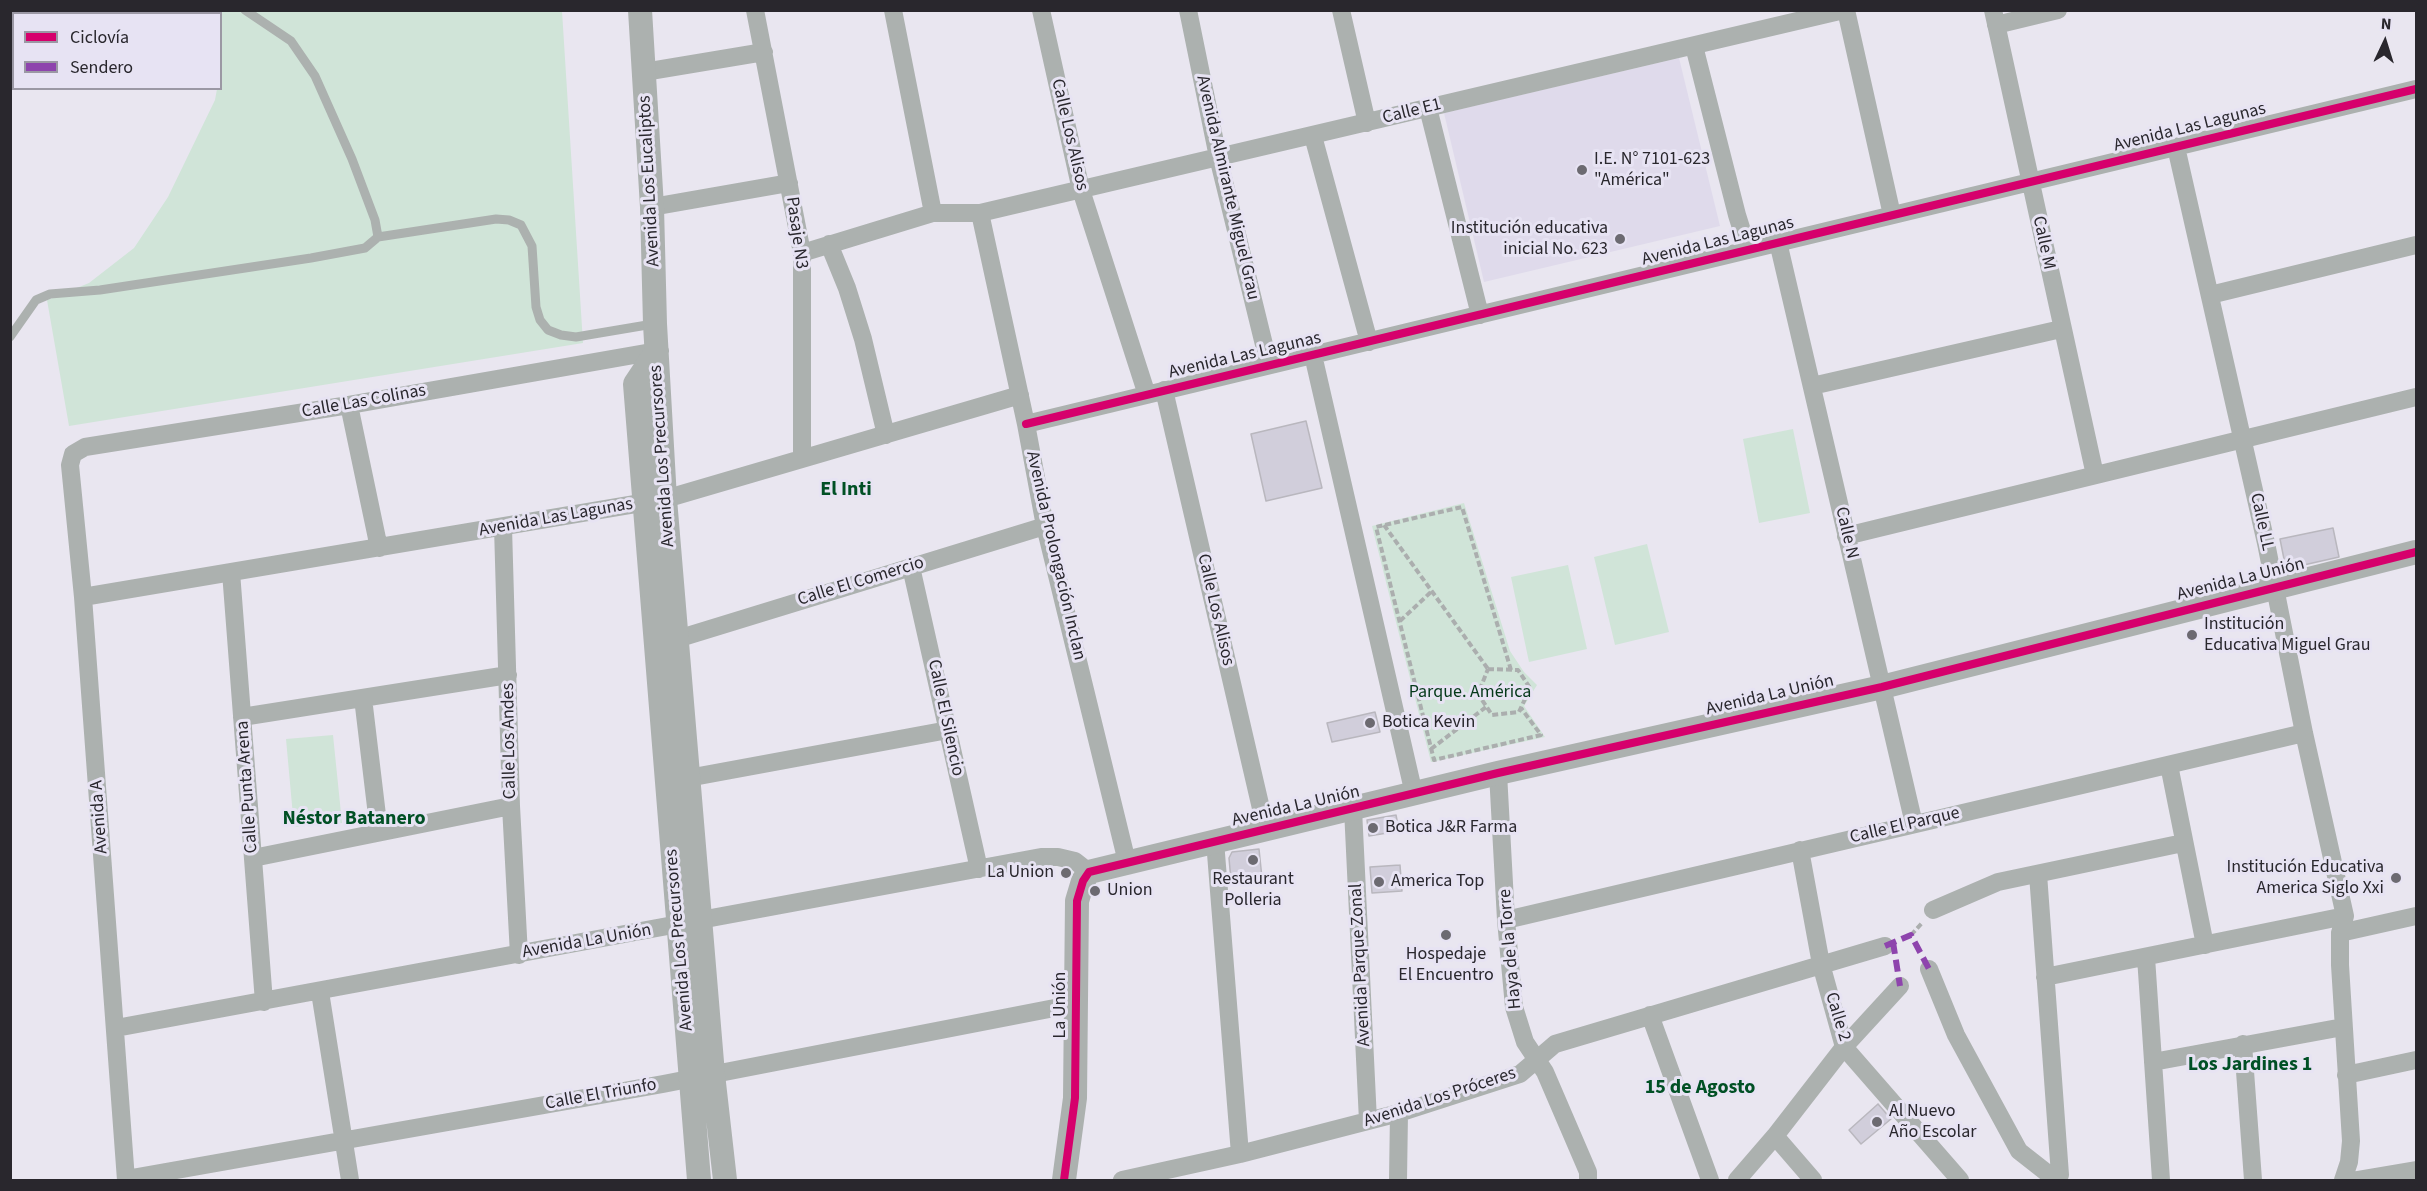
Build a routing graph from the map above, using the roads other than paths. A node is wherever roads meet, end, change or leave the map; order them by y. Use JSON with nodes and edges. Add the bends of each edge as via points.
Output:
{"nodes":[{"id":1,"x":245,"y":10,"type":"edge"},
{"id":2,"x":640,"y":10,"type":"edge"},
{"id":3,"x":755,"y":10,"type":"edge"},
{"id":4,"x":892,"y":10,"type":"edge"},
{"id":5,"x":1041,"y":10,"type":"edge"},
{"id":6,"x":1188,"y":10,"type":"edge"},
{"id":7,"x":1341,"y":10,"type":"edge"},
{"id":8,"x":1845,"y":10,"type":"edge"},
{"id":9,"x":2058,"y":10,"type":"edge"},
{"id":10,"x":1994,"y":18,"type":"edge"},
{"id":11,"x":1694,"y":46,"type":"junction"},
{"id":12,"x":764,"y":52,"type":"junction"},
{"id":13,"x":644,"y":72,"type":"junction"},
{"id":14,"x":2416,"y":89,"type":"edge"},
{"id":15,"x":1428,"y":108,"type":"junction"},
{"id":16,"x":1367,"y":123,"type":"junction"},
{"id":17,"x":1313,"y":136,"type":"junction"},
{"id":18,"x":2176,"y":147,"type":"junction"},
{"id":19,"x":1218,"y":157,"type":"junction"},
{"id":20,"x":2029,"y":182,"type":"junction"},
{"id":21,"x":789,"y":183,"type":"junction"},
{"id":22,"x":1081,"y":190,"type":"junction"},
{"id":23,"x":652,"y":207,"type":"junction"},
{"id":24,"x":933,"y":213,"type":"junction"},
{"id":25,"x":980,"y":213,"type":"junction"},
{"id":26,"x":1892,"y":215,"type":"junction"},
{"id":27,"x":378,"y":237,"type":"junction"},
{"id":28,"x":1778,"y":242,"type":"junction"},
{"id":29,"x":829,"y":244,"type":"junction"},
{"id":30,"x":2416,"y":245,"type":"edge"},
{"id":31,"x":1748,"y":250,"type":"junction"},
{"id":32,"x":802,"y":253,"type":"junction"},
{"id":33,"x":2210,"y":295,"type":"junction"},
{"id":34,"x":1480,"y":315,"type":"junction"},
{"id":35,"x":655,"y":324,"type":"junction"},
{"id":36,"x":2061,"y":329,"type":"junction"},
{"id":37,"x":10,"y":337,"type":"edge"},
{"id":38,"x":1369,"y":342,"type":"junction"},
{"id":39,"x":657,"y":351,"type":"junction"},
{"id":40,"x":1313,"y":355,"type":"junction"},
{"id":41,"x":1269,"y":365,"type":"junction"},
{"id":42,"x":1812,"y":386,"type":"junction"},
{"id":43,"x":1156,"y":392,"type":"junction"},
{"id":44,"x":1020,"y":395,"type":"junction"},
{"id":45,"x":2416,"y":397,"type":"edge"},
{"id":46,"x":349,"y":405,"type":"junction"},
{"id":47,"x":1026,"y":424,"type":"junction"},
{"id":48,"x":886,"y":435,"type":"junction"},
{"id":49,"x":2242,"y":439,"type":"junction"},
{"id":50,"x":73,"y":454,"type":"joint"},
{"id":51,"x":802,"y":459,"type":"junction"},
{"id":52,"x":2094,"y":475,"type":"junction"},
{"id":53,"x":655,"y":501,"type":"junction"},
{"id":54,"x":1045,"y":526,"type":"junction"},
{"id":55,"x":503,"y":527,"type":"junction"},
{"id":56,"x":1846,"y":536,"type":"junction"},
{"id":57,"x":379,"y":548,"type":"junction"},
{"id":58,"x":2416,"y":552,"type":"edge"},
{"id":59,"x":911,"y":567,"type":"junction"},
{"id":60,"x":231,"y":572,"type":"junction"},
{"id":61,"x":2274,"y":587,"type":"junction"},
{"id":62,"x":83,"y":597,"type":"junction"},
{"id":63,"x":676,"y":639,"type":"junction"},
{"id":64,"x":508,"y":675,"type":"junction"},
{"id":65,"x":1882,"y":687,"type":"junction"},
{"id":66,"x":363,"y":698,"type":"junction"},
{"id":67,"x":242,"y":717,"type":"junction"},
{"id":68,"x":948,"y":729,"type":"junction"},
{"id":69,"x":2304,"y":733,"type":"junction"},
{"id":70,"x":2169,"y":765,"type":"junction"},
{"id":71,"x":1498,"y":773,"type":"junction"},
{"id":72,"x":688,"y":778,"type":"junction"},
{"id":73,"x":1414,"y":794,"type":"junction"},
{"id":74,"x":511,"y":806,"type":"junction"},
{"id":75,"x":1353,"y":809,"type":"junction"},
{"id":76,"x":1914,"y":824,"type":"junction"},
{"id":77,"x":1266,"y":830,"type":"junction"},
{"id":78,"x":380,"y":832,"type":"junction"},
{"id":79,"x":1215,"y":841,"type":"junction"},
{"id":80,"x":2183,"y":843,"type":"junction"},
{"id":81,"x":1800,"y":850,"type":"junction"},
{"id":82,"x":253,"y":858,"type":"junction"},
{"id":83,"x":1127,"y":862,"type":"junction"},
{"id":84,"x":978,"y":869,"type":"junction"},
{"id":85,"x":1089,"y":872,"type":"junction"},
{"id":86,"x":2038,"y":874,"type":"junction"},
{"id":87,"x":1933,"y":910,"type":"dead end"},
{"id":88,"x":2416,"y":916,"type":"edge"},
{"id":89,"x":1506,"y":920,"type":"junction"},
{"id":90,"x":690,"y":923,"type":"junction"},
{"id":91,"x":2342,"y":924,"type":"junction"},
{"id":92,"x":2205,"y":945,"type":"junction"},
{"id":93,"x":1885,"y":946,"type":"dead end"},
{"id":94,"x":519,"y":955,"type":"junction"},
{"id":95,"x":2146,"y":957,"type":"junction"},
{"id":96,"x":1821,"y":964,"type":"junction"},
{"id":97,"x":1929,"y":969,"type":"dead end"},
{"id":98,"x":2045,"y":977,"type":"junction"},
{"id":99,"x":1900,"y":986,"type":"dead end"},
{"id":100,"x":320,"y":992,"type":"junction"},
{"id":101,"x":264,"y":1002,"type":"junction"},
{"id":102,"x":1075,"y":1004,"type":"junction"},
{"id":103,"x":1650,"y":1015,"type":"junction"},
{"id":104,"x":2343,"y":1027,"type":"junction"},
{"id":105,"x":116,"y":1028,"type":"junction"},
{"id":106,"x":2243,"y":1044,"type":"junction"},
{"id":107,"x":1844,"y":1047,"type":"junction"},
{"id":108,"x":1537,"y":1060,"type":"junction"},
{"id":109,"x":2416,"y":1060,"type":"edge"},
{"id":110,"x":2153,"y":1062,"type":"junction"},
{"id":111,"x":2346,"y":1075,"type":"junction"},
{"id":112,"x":702,"y":1076,"type":"junction"},
{"id":113,"x":1398,"y":1113,"type":"junction"},
{"id":114,"x":1368,"y":1121,"type":"junction"},
{"id":115,"x":1775,"y":1136,"type":"junction"},
{"id":116,"x":344,"y":1139,"type":"junction"},
{"id":117,"x":1240,"y":1154,"type":"junction"},
{"id":118,"x":2416,"y":1170,"type":"edge"},
{"id":119,"x":126,"y":1180,"type":"edge"},
{"id":120,"x":350,"y":1180,"type":"edge"},
{"id":121,"x":699,"y":1180,"type":"edge"},
{"id":122,"x":725,"y":1180,"type":"edge"},
{"id":123,"x":1064,"y":1180,"type":"edge"},
{"id":124,"x":1122,"y":1180,"type":"edge"},
{"id":125,"x":1398,"y":1180,"type":"edge"},
{"id":126,"x":1588,"y":1180,"type":"edge"},
{"id":127,"x":1710,"y":1180,"type":"edge"},
{"id":128,"x":1737,"y":1180,"type":"edge"},
{"id":129,"x":1813,"y":1180,"type":"edge"},
{"id":130,"x":1960,"y":1180,"type":"edge"},
{"id":131,"x":2057,"y":1180,"type":"edge"},
{"id":132,"x":2161,"y":1180,"type":"edge"},
{"id":133,"x":2253,"y":1180,"type":"edge"},
{"id":134,"x":2343,"y":1180,"type":"edge"},
{"id":135,"x":2357,"y":1180,"type":"edge"}],
"edges":[{"from":1,"to":27,"type":"lane","via":[[291,41],[315,75],[352,159]]},
{"from":2,"to":13,"type":"street","name":"Avenida Los Eucaliptos"},
{"from":3,"to":12,"type":"street","name":"Pasaje N3"},
{"from":4,"to":24,"type":"street"},
{"from":5,"to":22,"type":"street","name":"Calle Los Alisos"},
{"from":6,"to":19,"type":"street","name":"Avenida Almirante Miguel Grau"},
{"from":7,"to":16,"type":"street"},
{"from":8,"to":11,"type":"street","name":"Calle E1"},
{"from":8,"to":26,"type":"street"},
{"from":9,"to":10,"type":"street"},
{"from":10,"to":20,"type":"street","name":"Calle M"},
{"from":11,"to":15,"type":"street","name":"Calle E1"},
{"from":11,"to":31,"type":"street"},
{"from":12,"to":13,"type":"street"},
{"from":12,"to":21,"type":"street","name":"Pasaje N3"},
{"from":13,"to":23,"type":"street","name":"Avenida Los Eucaliptos"},
{"from":14,"to":18,"type":"street","name":"Avenida Las Lagunas"},
{"from":15,"to":16,"type":"street","name":"Calle E1"},
{"from":15,"to":34,"type":"street"},
{"from":16,"to":17,"type":"street","name":"Calle E1"},
{"from":17,"to":19,"type":"street","name":"Calle E1"},
{"from":17,"to":38,"type":"street"},
{"from":18,"to":20,"type":"street","name":"Avenida Las Lagunas"},
{"from":18,"to":33,"type":"street","name":"Calle LL"},
{"from":19,"to":22,"type":"street","name":"Calle E1"},
{"from":19,"to":41,"type":"street","name":"Avenida Almirante Miguel Grau"},
{"from":20,"to":26,"type":"street","name":"Avenida Las Lagunas"},
{"from":20,"to":36,"type":"street","name":"Calle M"},
{"from":21,"to":23,"type":"street"},
{"from":21,"to":32,"type":"street","name":"Pasaje N3"},
{"from":22,"to":25,"type":"street","name":"Calle E1"},
{"from":22,"to":43,"type":"street","name":"Calle Los Alisos"},
{"from":23,"to":35,"type":"street","name":"Avenida Los Eucaliptos"},
{"from":24,"to":25,"type":"street","name":"Calle E1"},
{"from":24,"to":29,"type":"street","name":"Calle E1"},
{"from":25,"to":44,"type":"street","name":"Avenida Prolongación Inclan"},
{"from":26,"to":28,"type":"street","name":"Avenida Las Lagunas"},
{"from":27,"to":35,"type":"lane","via":[[509,219],[521,225],[532,246],[536,307],[548,330],[576,337]]},
{"from":27,"to":37,"type":"lane","via":[[365,248],[310,258],[50,294],[36,300]]},
{"from":28,"to":31,"type":"street","name":"Avenida Las Lagunas"},
{"from":28,"to":42,"type":"street","name":"Calle N"},
{"from":29,"to":32,"type":"street","name":"Calle E1"},
{"from":29,"to":48,"type":"street","via":[[863,339]]},
{"from":30,"to":33,"type":"street"},
{"from":31,"to":34,"type":"street","name":"Avenida Las Lagunas"},
{"from":32,"to":51,"type":"street","name":"Pasaje N3"},
{"from":33,"to":49,"type":"street","name":"Calle LL"},
{"from":34,"to":38,"type":"street","name":"Avenida Las Lagunas"},
{"from":35,"to":39,"type":"street","name":"Avenida Los Eucaliptos"},
{"from":36,"to":42,"type":"street"},
{"from":36,"to":52,"type":"street","name":"Calle M"},
{"from":38,"to":40,"type":"street","name":"Avenida Las Lagunas"},
{"from":39,"to":46,"type":"street","name":"Calle Las Colinas"},
{"from":39,"to":53,"type":"street","name":"Avenida Los Precursores"},
{"from":40,"to":41,"type":"street","name":"Avenida Las Lagunas"},
{"from":40,"to":73,"type":"street"},
{"from":41,"to":43,"type":"street","name":"Avenida Las Lagunas"},
{"from":42,"to":56,"type":"street","name":"Calle N"},
{"from":43,"to":47,"type":"street","name":"Avenida Las Lagunas"},
{"from":43,"to":77,"type":"street","name":"Calle Los Alisos"},
{"from":44,"to":47,"type":"street","name":"Avenida Prolongación Inclan"},
{"from":44,"to":48,"type":"street","name":"Avenida Las Lagunas"},
{"from":45,"to":49,"type":"street"},
{"from":46,"to":50,"type":"street","name":"Calle Las Colinas","via":[[85,447]]},
{"from":46,"to":57,"type":"street"},
{"from":47,"to":54,"type":"street","name":"Avenida Prolongación Inclan"},
{"from":48,"to":51,"type":"street","name":"Avenida Las Lagunas"},
{"from":49,"to":52,"type":"street"},
{"from":49,"to":61,"type":"street","name":"Calle LL"},
{"from":50,"to":62,"type":"street","name":"Avenida A","via":[[70,465]]},
{"from":51,"to":53,"type":"street","name":"Avenida Las Lagunas"},
{"from":52,"to":56,"type":"street"},
{"from":53,"to":55,"type":"street","name":"Avenida Las Lagunas"},
{"from":53,"to":63,"type":"street","name":"Avenida Los Precursores"},
{"from":53,"to":90,"type":"street","name":"Avenida Los Precursores"},
{"from":54,"to":59,"type":"street","name":"Calle El Comercio"},
{"from":54,"to":83,"type":"street","name":"Avenida Prolongación Inclan"},
{"from":55,"to":57,"type":"street","name":"Avenida Las Lagunas"},
{"from":55,"to":64,"type":"street","name":"Calle Los Andes"},
{"from":56,"to":65,"type":"street","name":"Calle N"},
{"from":57,"to":60,"type":"street","name":"Avenida Las Lagunas"},
{"from":58,"to":61,"type":"street","name":"Avenida La Unión"},
{"from":59,"to":63,"type":"street","name":"Calle El Comercio"},
{"from":59,"to":68,"type":"street","name":"Calle El Silencio"},
{"from":60,"to":62,"type":"street","name":"Avenida Las Lagunas"},
{"from":60,"to":67,"type":"street","name":"Calle Punta Arena"},
{"from":61,"to":65,"type":"street","name":"Avenida La Unión"},
{"from":61,"to":69,"type":"street","name":"Calle LL"},
{"from":62,"to":105,"type":"street","name":"Avenida A"},
{"from":63,"to":72,"type":"street","name":"Avenida Los Precursores"},
{"from":64,"to":66,"type":"street"},
{"from":64,"to":74,"type":"street","name":"Calle Los Andes"},
{"from":65,"to":71,"type":"street","name":"Avenida La Unión"},
{"from":65,"to":76,"type":"street","name":"Calle N"},
{"from":66,"to":67,"type":"street"},
{"from":66,"to":78,"type":"street"},
{"from":67,"to":82,"type":"street","name":"Calle Punta Arena"},
{"from":68,"to":72,"type":"street"},
{"from":68,"to":84,"type":"street","name":"Calle El Silencio"},
{"from":69,"to":70,"type":"street","name":"Calle El Parque"},
{"from":69,"to":91,"type":"street","name":"Calle LL"},
{"from":70,"to":76,"type":"street","name":"Calle El Parque"},
{"from":70,"to":80,"type":"street"},
{"from":71,"to":73,"type":"street","name":"Avenida La Unión"},
{"from":71,"to":89,"type":"street","name":"Haya de la Torre"},
{"from":72,"to":90,"type":"street","name":"Avenida Los Precursores"},
{"from":73,"to":75,"type":"street","name":"Avenida La Unión"},
{"from":74,"to":78,"type":"street"},
{"from":74,"to":94,"type":"street","name":"Calle Los Andes"},
{"from":75,"to":77,"type":"street","name":"Avenida La Unión"},
{"from":75,"to":114,"type":"street","name":"Avenida Parque Zonal"},
{"from":76,"to":81,"type":"street","name":"Calle El Parque"},
{"from":77,"to":79,"type":"street","name":"Avenida La Unión"},
{"from":78,"to":82,"type":"street"},
{"from":79,"to":83,"type":"street","name":"Avenida La Unión"},
{"from":79,"to":117,"type":"street"},
{"from":80,"to":86,"type":"street"},
{"from":80,"to":92,"type":"street"},
{"from":81,"to":89,"type":"street","name":"Calle El Parque"},
{"from":81,"to":96,"type":"street","name":"Calle 2"},
{"from":82,"to":101,"type":"street","name":"Calle Punta Arena"},
{"from":83,"to":85,"type":"street"},
{"from":84,"to":85,"type":"street","name":"Avenida La Unión","via":[[1058,857],[1075,861]]},
{"from":84,"to":90,"type":"street","name":"Avenida La Unión"},
{"from":85,"to":102,"type":"street","name":"La Unión","via":[[1077,901]]},
{"from":86,"to":87,"type":"street","via":[[1998,882]]},
{"from":86,"to":98,"type":"street"},
{"from":88,"to":91,"type":"street"},
{"from":89,"to":108,"type":"street","name":"Haya de la Torre","via":[[1514,1007],[1525,1042]]},
{"from":90,"to":94,"type":"street","name":"Avenida La Unión"},
{"from":90,"to":112,"type":"street","name":"Avenida Los Precursores"},
{"from":91,"to":92,"type":"street"},
{"from":91,"to":104,"type":"street","name":"Calle LL"},
{"from":92,"to":95,"type":"street"},
{"from":93,"to":96,"type":"street","name":"Avenida Los Próceres"},
{"from":94,"to":100,"type":"street","name":"Avenida La Unión"},
{"from":95,"to":98,"type":"street"},
{"from":95,"to":110,"type":"street"},
{"from":96,"to":103,"type":"street","name":"Avenida Los Próceres"},
{"from":96,"to":107,"type":"street","name":"Calle 2"},
{"from":97,"to":131,"type":"street","via":[[1956,1035],[2019,1151]]},
{"from":98,"to":131,"type":"street","via":[[2061,1175]]},
{"from":99,"to":107,"type":"street"},
{"from":100,"to":101,"type":"street","name":"Avenida La Unión"},
{"from":100,"to":116,"type":"street"},
{"from":101,"to":105,"type":"street","name":"Avenida La Unión"},
{"from":102,"to":112,"type":"street","name":"Calle El Triunfo"},
{"from":102,"to":123,"type":"street","name":"La Unión","via":[[1075,1098]]},
{"from":103,"to":108,"type":"street","name":"Avenida Los Próceres","via":[[1555,1044]]},
{"from":103,"to":127,"type":"street"},
{"from":104,"to":106,"type":"street"},
{"from":104,"to":111,"type":"street","name":"Calle LL"},
{"from":105,"to":119,"type":"street","name":"Avenida A"},
{"from":106,"to":110,"type":"street"},
{"from":106,"to":133,"type":"street"},
{"from":107,"to":115,"type":"street"},
{"from":107,"to":130,"type":"street","name":"Calle 2"},
{"from":108,"to":113,"type":"street","name":"Avenida Los Próceres","via":[[1520,1074]]},
{"from":108,"to":126,"type":"street","name":"Haya de la Torre","via":[[1584,1162]]},
{"from":109,"to":111,"type":"street"},
{"from":110,"to":132,"type":"street"},
{"from":111,"to":134,"type":"street","name":"Calle LL","via":[[2351,1141]]},
{"from":112,"to":116,"type":"street","name":"Calle El Triunfo"},
{"from":112,"to":121,"type":"street","name":"Avenida Los Precursores"},
{"from":112,"to":122,"type":"street","name":"Avenida Los Precursores"},
{"from":113,"to":114,"type":"street","name":"Avenida Los Próceres"},
{"from":113,"to":125,"type":"street"},
{"from":114,"to":117,"type":"street","name":"Avenida Los Próceres"},
{"from":115,"to":128,"type":"street"},
{"from":115,"to":129,"type":"street"},
{"from":116,"to":119,"type":"street","name":"Calle El Triunfo"},
{"from":116,"to":120,"type":"street"},
{"from":117,"to":124,"type":"street","name":"Avenida Los Próceres"},
{"from":118,"to":135,"type":"street"}]}
